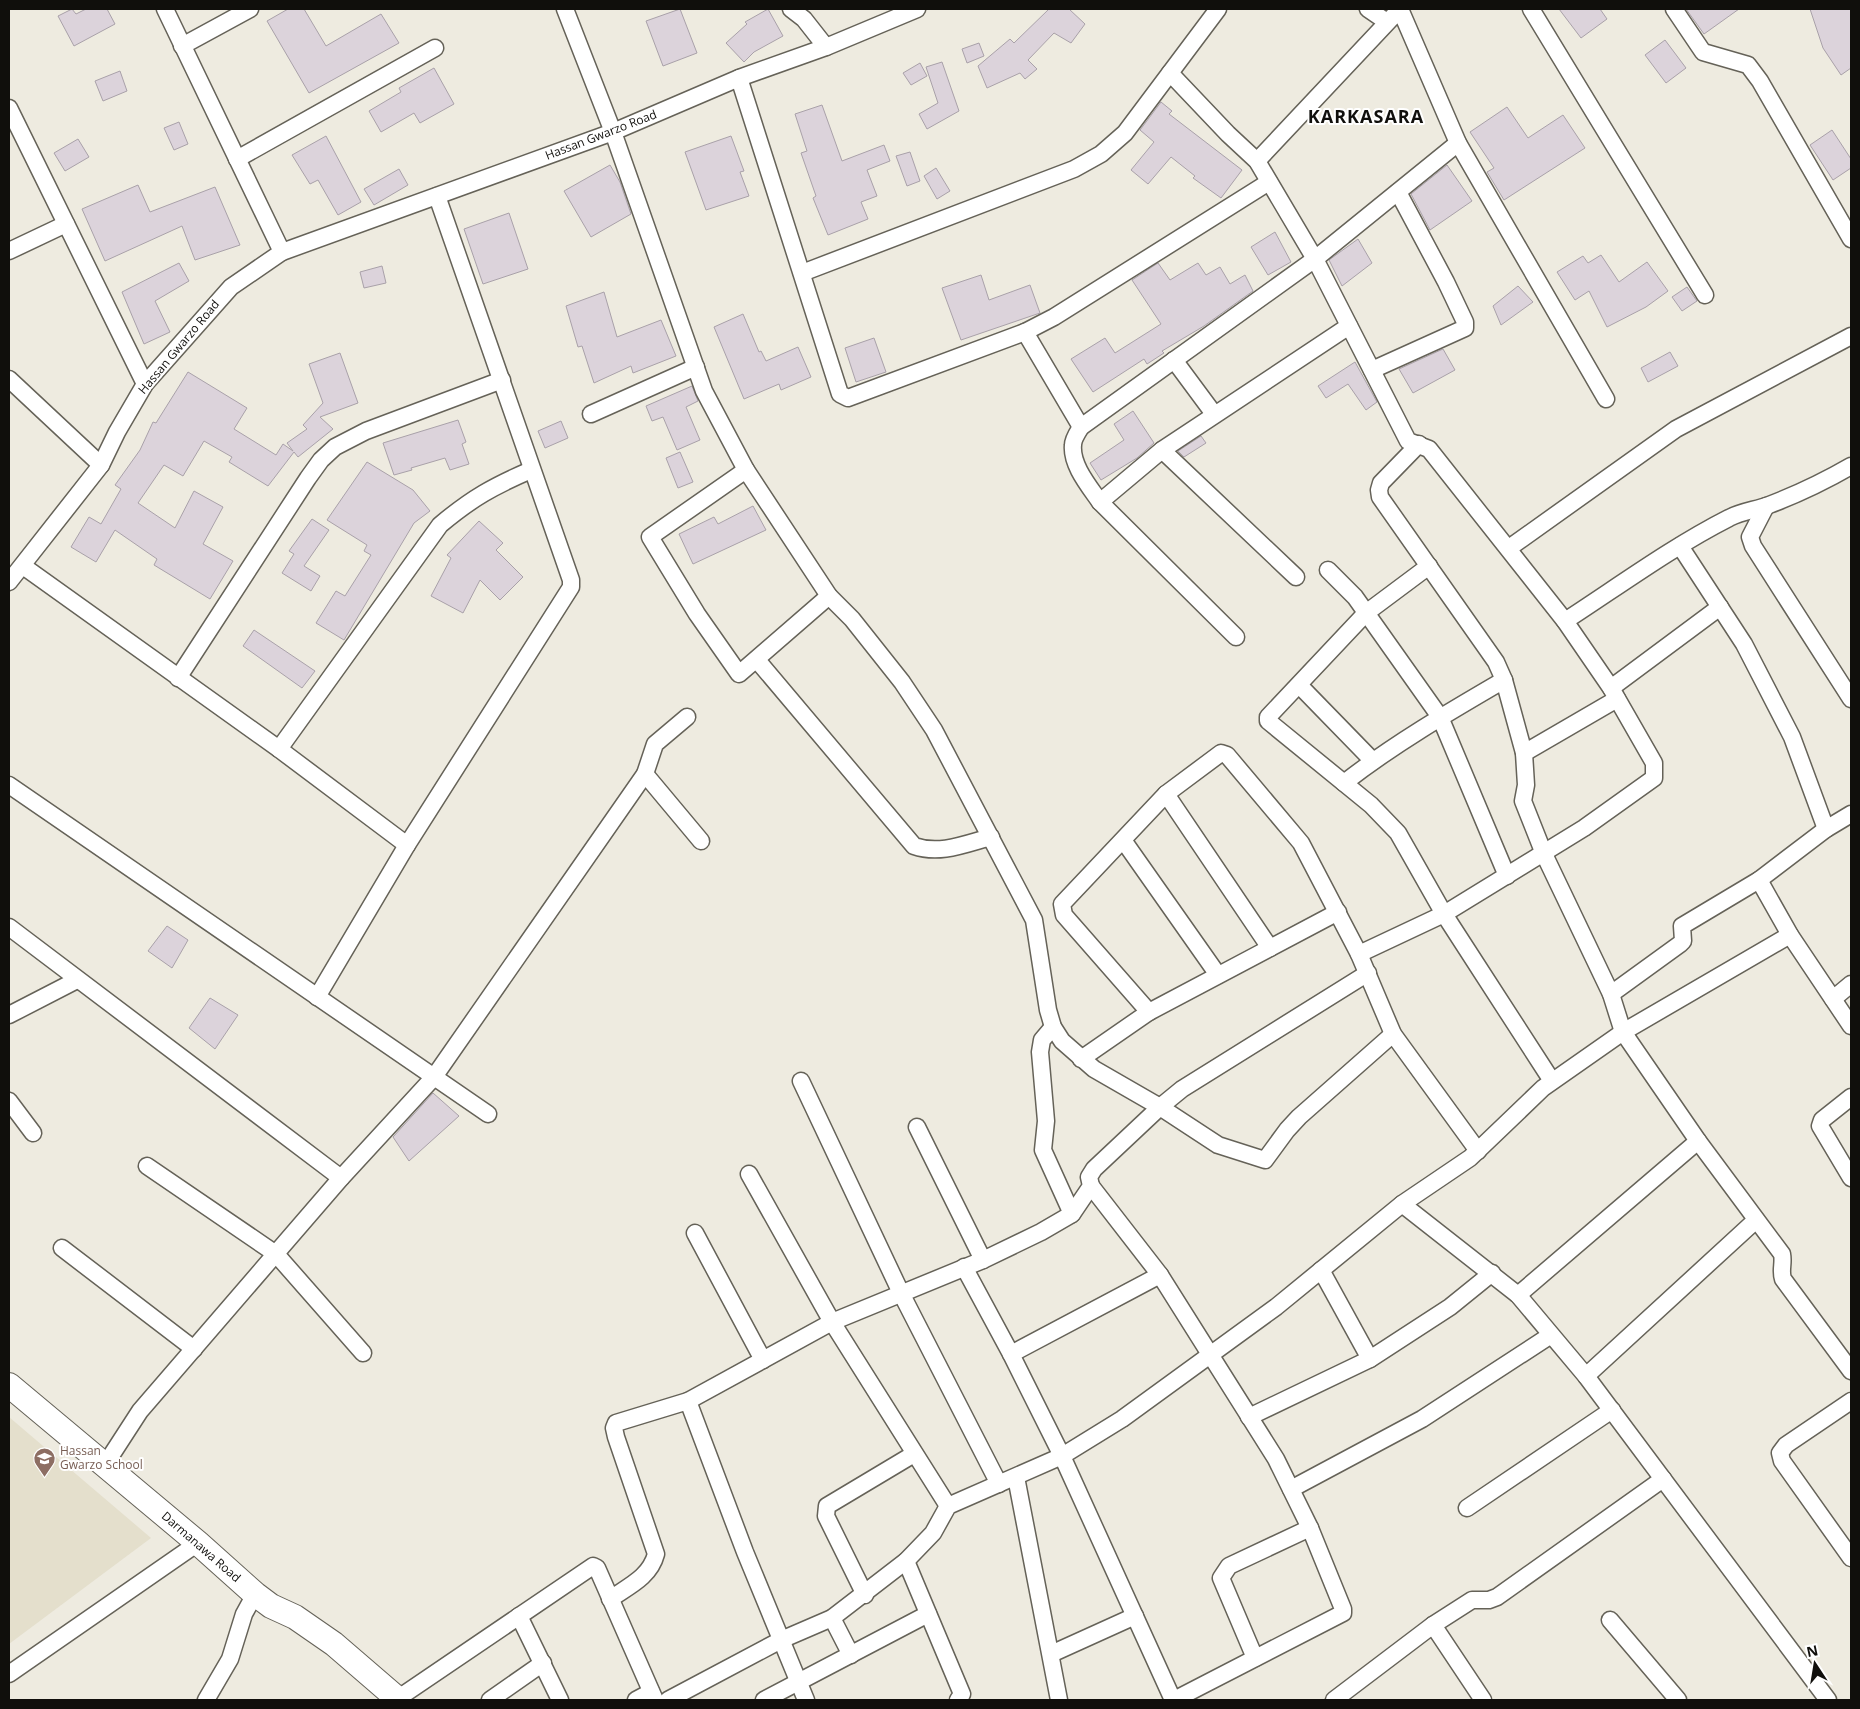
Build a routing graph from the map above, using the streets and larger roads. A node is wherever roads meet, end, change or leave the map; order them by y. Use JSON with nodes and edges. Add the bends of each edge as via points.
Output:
{"nodes":[{"id":1,"x":165,"y":9,"type":"edge"},
{"id":2,"x":250,"y":9,"type":"edge"},
{"id":3,"x":564,"y":9,"type":"edge"},
{"id":4,"x":791,"y":9,"type":"edge"},
{"id":5,"x":917,"y":9,"type":"edge"},
{"id":6,"x":1218,"y":9,"type":"edge"},
{"id":7,"x":1368,"y":9,"type":"edge"},
{"id":8,"x":1531,"y":9,"type":"edge"},
{"id":9,"x":1674,"y":9,"type":"edge"},
{"id":10,"x":1387,"y":22,"type":"junction"},
{"id":11,"x":182,"y":46,"type":"junction"},
{"id":12,"x":826,"y":47,"type":"junction"},
{"id":13,"x":435,"y":48,"type":"dead end"},
{"id":14,"x":1170,"y":72,"type":"junction"},
{"id":15,"x":739,"y":78,"type":"junction"},
{"id":16,"x":9,"y":108,"type":"edge"},
{"id":17,"x":614,"y":132,"type":"junction"},
{"id":18,"x":1458,"y":143,"type":"junction"},
{"id":19,"x":237,"y":160,"type":"junction"},
{"id":20,"x":1257,"y":161,"type":"junction"},
{"id":21,"x":1270,"y":182,"type":"junction"},
{"id":22,"x":1398,"y":192,"type":"junction"},
{"id":23,"x":437,"y":196,"type":"junction"},
{"id":24,"x":66,"y":224,"type":"junction"},
{"id":25,"x":1851,"y":239,"type":"edge"},
{"id":26,"x":9,"y":251,"type":"edge"},
{"id":27,"x":282,"y":252,"type":"junction"},
{"id":28,"x":1315,"y":259,"type":"junction"},
{"id":29,"x":802,"y":273,"type":"junction"},
{"id":30,"x":1705,"y":295,"type":"dead end"},
{"id":31,"x":1349,"y":326,"type":"junction"},
{"id":32,"x":1025,"y":332,"type":"junction"},
{"id":33,"x":1851,"y":336,"type":"edge"},
{"id":34,"x":1174,"y":360,"type":"junction"},
{"id":35,"x":696,"y":367,"type":"junction"},
{"id":36,"x":1372,"y":370,"type":"junction"},
{"id":37,"x":9,"y":379,"type":"edge"},
{"id":38,"x":502,"y":380,"type":"junction"},
{"id":39,"x":145,"y":384,"type":"junction"},
{"id":40,"x":1606,"y":398,"type":"dead end"},
{"id":41,"x":591,"y":414,"type":"dead end"},
{"id":42,"x":1214,"y":414,"type":"junction"},
{"id":43,"x":1081,"y":427,"type":"junction"},
{"id":44,"x":1414,"y":443,"type":"junction"},
{"id":45,"x":1162,"y":450,"type":"junction"},
{"id":46,"x":101,"y":465,"type":"junction"},
{"id":47,"x":1851,"y":466,"type":"edge"},
{"id":48,"x":531,"y":470,"type":"junction"},
{"id":49,"x":746,"y":470,"type":"junction"},
{"id":50,"x":1100,"y":502,"type":"junction"},
{"id":51,"x":1766,"y":506,"type":"junction"},
{"id":52,"x":1680,"y":546,"type":"junction"},
{"id":53,"x":1509,"y":548,"type":"junction"},
{"id":54,"x":23,"y":566,"type":"junction"},
{"id":55,"x":1429,"y":566,"type":"junction"},
{"id":56,"x":1328,"y":570,"type":"dead end"},
{"id":57,"x":1296,"y":577,"type":"dead end"},
{"id":58,"x":9,"y":582,"type":"edge"},
{"id":59,"x":829,"y":596,"type":"junction"},
{"id":60,"x":1720,"y":608,"type":"junction"},
{"id":61,"x":1366,"y":613,"type":"junction"},
{"id":62,"x":1565,"y":621,"type":"junction"},
{"id":63,"x":1236,"y":638,"type":"dead end"},
{"id":64,"x":757,"y":660,"type":"junction"},
{"id":65,"x":178,"y":678,"type":"junction"},
{"id":66,"x":1504,"y":680,"type":"junction"},
{"id":67,"x":1298,"y":686,"type":"junction"},
{"id":68,"x":1848,"y":688,"type":"edge"},
{"id":69,"x":1614,"y":694,"type":"junction"},
{"id":70,"x":686,"y":717,"type":"dead end"},
{"id":71,"x":1440,"y":717,"type":"junction"},
{"id":72,"x":279,"y":749,"type":"junction"},
{"id":73,"x":1524,"y":753,"type":"junction"},
{"id":74,"x":1373,"y":761,"type":"junction"},
{"id":75,"x":645,"y":774,"type":"junction"},
{"id":76,"x":1344,"y":783,"type":"junction"},
{"id":77,"x":9,"y":785,"type":"edge"},
{"id":78,"x":1166,"y":794,"type":"junction"},
{"id":79,"x":1851,"y":814,"type":"edge"},
{"id":80,"x":1826,"y":829,"type":"junction"},
{"id":81,"x":991,"y":837,"type":"junction"},
{"id":82,"x":1123,"y":840,"type":"junction"},
{"id":83,"x":701,"y":841,"type":"dead end"},
{"id":84,"x":407,"y":845,"type":"junction"},
{"id":85,"x":1544,"y":854,"type":"junction"},
{"id":86,"x":1507,"y":876,"type":"junction"},
{"id":87,"x":1759,"y":880,"type":"junction"},
{"id":88,"x":1338,"y":912,"type":"junction"},
{"id":89,"x":1444,"y":914,"type":"junction"},
{"id":90,"x":9,"y":927,"type":"edge"},
{"id":91,"x":1790,"y":935,"type":"junction"},
{"id":92,"x":1270,"y":948,"type":"junction"},
{"id":93,"x":1359,"y":954,"type":"junction"},
{"id":94,"x":1368,"y":973,"type":"junction"},
{"id":95,"x":1218,"y":976,"type":"junction"},
{"id":96,"x":77,"y":980,"type":"junction"},
{"id":97,"x":1851,"y":984,"type":"edge"},
{"id":98,"x":1611,"y":994,"type":"junction"},
{"id":99,"x":317,"y":997,"type":"junction"},
{"id":100,"x":1833,"y":999,"type":"junction"},
{"id":101,"x":1149,"y":1012,"type":"junction"},
{"id":102,"x":9,"y":1015,"type":"edge"},
{"id":103,"x":1053,"y":1026,"type":"junction"},
{"id":104,"x":1851,"y":1026,"type":"edge"},
{"id":105,"x":1623,"y":1032,"type":"junction"},
{"id":106,"x":1393,"y":1034,"type":"junction"},
{"id":107,"x":1081,"y":1059,"type":"junction"},
{"id":108,"x":434,"y":1077,"type":"junction"},
{"id":109,"x":801,"y":1081,"type":"dead end"},
{"id":110,"x":1552,"y":1082,"type":"junction"},
{"id":111,"x":1851,"y":1097,"type":"edge"},
{"id":112,"x":9,"y":1102,"type":"edge"},
{"id":113,"x":1160,"y":1107,"type":"junction"},
{"id":114,"x":488,"y":1114,"type":"dead end"},
{"id":115,"x":917,"y":1127,"type":"dead end"},
{"id":116,"x":33,"y":1133,"type":"dead end"},
{"id":117,"x":1698,"y":1141,"type":"junction"},
{"id":118,"x":1478,"y":1151,"type":"junction"},
{"id":119,"x":147,"y":1166,"type":"dead end"},
{"id":120,"x":749,"y":1174,"type":"dead end"},
{"id":121,"x":341,"y":1178,"type":"junction"},
{"id":122,"x":1851,"y":1178,"type":"edge"},
{"id":123,"x":1091,"y":1186,"type":"junction"},
{"id":124,"x":1402,"y":1204,"type":"junction"},
{"id":125,"x":1072,"y":1214,"type":"junction"},
{"id":126,"x":1756,"y":1220,"type":"junction"},
{"id":127,"x":695,"y":1233,"type":"dead end"},
{"id":128,"x":62,"y":1248,"type":"dead end"},
{"id":129,"x":276,"y":1254,"type":"junction"},
{"id":130,"x":983,"y":1260,"type":"junction"},
{"id":131,"x":964,"y":1267,"type":"junction"},
{"id":132,"x":1321,"y":1270,"type":"junction"},
{"id":133,"x":1492,"y":1273,"type":"junction"},
{"id":134,"x":1160,"y":1275,"type":"junction"},
{"id":135,"x":901,"y":1293,"type":"junction"},
{"id":136,"x":1518,"y":1295,"type":"junction"},
{"id":137,"x":832,"y":1322,"type":"junction"},
{"id":138,"x":1551,"y":1335,"type":"junction"},
{"id":139,"x":194,"y":1348,"type":"junction"},
{"id":140,"x":363,"y":1353,"type":"dead end"},
{"id":141,"x":1011,"y":1354,"type":"junction"},
{"id":142,"x":1211,"y":1354,"type":"junction"},
{"id":143,"x":1370,"y":1359,"type":"junction"},
{"id":144,"x":763,"y":1360,"type":"junction"},
{"id":145,"x":1851,"y":1371,"type":"edge"},
{"id":146,"x":1586,"y":1376,"type":"junction"},
{"id":147,"x":9,"y":1385,"type":"edge"},
{"id":148,"x":688,"y":1401,"type":"junction"},
{"id":149,"x":1851,"y":1401,"type":"edge"},
{"id":150,"x":1612,"y":1410,"type":"junction"},
{"id":151,"x":1249,"y":1417,"type":"junction"},
{"id":152,"x":914,"y":1454,"type":"junction"},
{"id":153,"x":1062,"y":1456,"type":"junction"},
{"id":154,"x":105,"y":1465,"type":"junction"},
{"id":155,"x":1016,"y":1477,"type":"junction"},
{"id":156,"x":1663,"y":1479,"type":"junction"},
{"id":157,"x":999,"y":1484,"type":"junction"},
{"id":158,"x":1291,"y":1489,"type":"junction"},
{"id":159,"x":948,"y":1506,"type":"junction"},
{"id":160,"x":1466,"y":1508,"type":"dead end"},
{"id":161,"x":1310,"y":1528,"type":"junction"},
{"id":162,"x":198,"y":1543,"type":"junction"},
{"id":163,"x":1851,"y":1558,"type":"edge"},
{"id":164,"x":906,"y":1561,"type":"junction"},
{"id":165,"x":865,"y":1595,"type":"junction"},
{"id":166,"x":610,"y":1598,"type":"junction"},
{"id":167,"x":263,"y":1600,"type":"junction"},
{"id":168,"x":928,"y":1614,"type":"junction"},
{"id":169,"x":519,"y":1616,"type":"junction"},
{"id":170,"x":1135,"y":1616,"type":"junction"},
{"id":171,"x":832,"y":1618,"type":"junction"},
{"id":172,"x":1610,"y":1620,"type":"dead end"},
{"id":173,"x":1433,"y":1625,"type":"junction"},
{"id":174,"x":781,"y":1640,"type":"junction"},
{"id":175,"x":1051,"y":1654,"type":"junction"},
{"id":176,"x":850,"y":1655,"type":"junction"},
{"id":177,"x":1255,"y":1658,"type":"junction"},
{"id":178,"x":543,"y":1663,"type":"junction"},
{"id":179,"x":9,"y":1674,"type":"edge"},
{"id":180,"x":798,"y":1682,"type":"junction"},
{"id":181,"x":653,"y":1696,"type":"edge"},
{"id":182,"x":206,"y":1700,"type":"edge"},
{"id":183,"x":398,"y":1700,"type":"edge"},
{"id":184,"x":490,"y":1700,"type":"edge"},
{"id":185,"x":560,"y":1700,"type":"edge"},
{"id":186,"x":636,"y":1700,"type":"edge"},
{"id":187,"x":668,"y":1700,"type":"edge"},
{"id":188,"x":764,"y":1700,"type":"edge"},
{"id":189,"x":806,"y":1700,"type":"edge"},
{"id":190,"x":958,"y":1700,"type":"edge"},
{"id":191,"x":1059,"y":1700,"type":"edge"},
{"id":192,"x":1173,"y":1700,"type":"edge"},
{"id":193,"x":1334,"y":1700,"type":"edge"},
{"id":194,"x":1483,"y":1700,"type":"edge"},
{"id":195,"x":1678,"y":1700,"type":"edge"},
{"id":196,"x":1828,"y":1700,"type":"edge"}],
"edges":[{"from":1,"to":11,"type":"street"},
{"from":2,"to":11,"type":"street"},
{"from":3,"to":17,"type":"street"},
{"from":4,"to":12,"type":"street","via":[[804,19]]},
{"from":5,"to":12,"type":"street","name":"Hassan Gwarzo Road"},
{"from":6,"to":14,"type":"street"},
{"from":7,"to":10,"type":"street"},
{"from":8,"to":30,"type":"street"},
{"from":9,"to":25,"type":"street","via":[[1703,52],[1748,65]]},
{"from":10,"to":18,"type":"street","via":[[1400,9]]},
{"from":10,"to":20,"type":"street"},
{"from":11,"to":19,"type":"street"},
{"from":12,"to":15,"type":"street","name":"Hassan Gwarzo Road"},
{"from":13,"to":19,"type":"street"},
{"from":14,"to":20,"type":"street"},
{"from":14,"to":29,"type":"street","via":[[1125,133],[1094,158]]},
{"from":15,"to":17,"type":"street","name":"Hassan Gwarzo Road"},
{"from":15,"to":29,"type":"street"},
{"from":16,"to":24,"type":"street"},
{"from":17,"to":23,"type":"street","name":"Hassan Gwarzo Road"},
{"from":17,"to":35,"type":"street"},
{"from":18,"to":22,"type":"street"},
{"from":18,"to":40,"type":"street"},
{"from":19,"to":27,"type":"street"},
{"from":20,"to":21,"type":"street"},
{"from":21,"to":28,"type":"street"},
{"from":21,"to":32,"type":"street"},
{"from":22,"to":28,"type":"street"},
{"from":22,"to":36,"type":"street","via":[[1446,282],[1465,328]]},
{"from":23,"to":27,"type":"street","name":"Hassan Gwarzo Road"},
{"from":23,"to":38,"type":"street"},
{"from":24,"to":26,"type":"street"},
{"from":24,"to":39,"type":"street"},
{"from":27,"to":39,"type":"street","name":"Hassan Gwarzo Road","via":[[230,287]]},
{"from":28,"to":31,"type":"street"},
{"from":28,"to":34,"type":"street"},
{"from":29,"to":32,"type":"street","via":[[840,394],[844,397]]},
{"from":31,"to":36,"type":"street"},
{"from":31,"to":42,"type":"street"},
{"from":32,"to":43,"type":"street"},
{"from":33,"to":53,"type":"street","via":[[1676,430]]},
{"from":34,"to":42,"type":"street"},
{"from":34,"to":43,"type":"street"},
{"from":35,"to":41,"type":"street"},
{"from":35,"to":49,"type":"street","via":[[704,391]]},
{"from":36,"to":44,"type":"street","via":[[1397,420]]},
{"from":37,"to":46,"type":"street"},
{"from":38,"to":48,"type":"street"},
{"from":38,"to":65,"type":"street","via":[[366,431],[335,447],[308,478]]},
{"from":39,"to":46,"type":"street","name":"Hassan Gwarzo Road"},
{"from":42,"to":45,"type":"street"},
{"from":43,"to":50,"type":"street","via":[[1072,444],[1076,461],[1083,478]]},
{"from":44,"to":53,"type":"street","via":[[1429,449]]},
{"from":44,"to":55,"type":"street","via":[[1378,490]]},
{"from":45,"to":50,"type":"street"},
{"from":45,"to":57,"type":"street"},
{"from":46,"to":54,"type":"street","name":"Hassan Gwarzo Road"},
{"from":47,"to":51,"type":"street","via":[[1817,485]]},
{"from":48,"to":72,"type":"street","via":[[467,502],[440,525]]},
{"from":48,"to":84,"type":"street","via":[[571,587]]},
{"from":49,"to":59,"type":"street"},
{"from":49,"to":64,"type":"street","via":[[649,539],[738,673]]},
{"from":50,"to":63,"type":"street"},
{"from":51,"to":52,"type":"street","via":[[1730,518]]},
{"from":51,"to":68,"type":"street","via":[[1750,537],[1753,546]]},
{"from":52,"to":60,"type":"street"},
{"from":52,"to":62,"type":"street"},
{"from":53,"to":62,"type":"street"},
{"from":54,"to":58,"type":"street","name":"Hassan Gwarzo Road"},
{"from":54,"to":65,"type":"street"},
{"from":55,"to":61,"type":"street"},
{"from":55,"to":66,"type":"street","via":[[1496,662]]},
{"from":56,"to":61,"type":"street"},
{"from":59,"to":64,"type":"street"},
{"from":59,"to":81,"type":"street","via":[[852,619],[914,698]]},
{"from":60,"to":69,"type":"street"},
{"from":60,"to":80,"type":"street","via":[[1744,644],[1792,737]]},
{"from":61,"to":67,"type":"street"},
{"from":61,"to":71,"type":"street"},
{"from":62,"to":69,"type":"street"},
{"from":64,"to":81,"type":"street","via":[[914,846],[941,850]]},
{"from":65,"to":72,"type":"street"},
{"from":66,"to":71,"type":"street"},
{"from":66,"to":73,"type":"street"},
{"from":67,"to":74,"type":"street"},
{"from":67,"to":76,"type":"street","via":[[1268,716],[1268,721]]},
{"from":69,"to":73,"type":"street"},
{"from":69,"to":85,"type":"street","via":[[1654,764],[1654,778]]},
{"from":70,"to":75,"type":"street","via":[[655,744]]},
{"from":71,"to":74,"type":"street"},
{"from":71,"to":86,"type":"street"},
{"from":72,"to":84,"type":"street"},
{"from":73,"to":85,"type":"street","via":[[1526,785],[1523,801]]},
{"from":74,"to":76,"type":"street"},
{"from":75,"to":83,"type":"street"},
{"from":75,"to":108,"type":"street"},
{"from":76,"to":89,"type":"street","via":[[1398,833]]},
{"from":77,"to":99,"type":"street"},
{"from":78,"to":82,"type":"street"},
{"from":78,"to":88,"type":"street","via":[[1214,756],[1227,755],[1301,842]]},
{"from":78,"to":92,"type":"street"},
{"from":79,"to":80,"type":"street"},
{"from":80,"to":87,"type":"street"},
{"from":81,"to":103,"type":"street","via":[[1034,920]]},
{"from":82,"to":95,"type":"street"},
{"from":82,"to":101,"type":"street","via":[[1062,904],[1062,910]]},
{"from":84,"to":99,"type":"street"},
{"from":85,"to":86,"type":"street"},
{"from":85,"to":98,"type":"street"},
{"from":86,"to":89,"type":"street"},
{"from":87,"to":91,"type":"street"},
{"from":87,"to":98,"type":"street","via":[[1682,926],[1683,941],[1680,944]]},
{"from":88,"to":92,"type":"street"},
{"from":88,"to":93,"type":"street"},
{"from":89,"to":93,"type":"street"},
{"from":89,"to":110,"type":"street"},
{"from":90,"to":96,"type":"street"},
{"from":91,"to":100,"type":"street"},
{"from":91,"to":105,"type":"street"},
{"from":92,"to":95,"type":"street"},
{"from":93,"to":94,"type":"street"},
{"from":94,"to":106,"type":"street"},
{"from":94,"to":113,"type":"street","via":[[1182,1089]]},
{"from":95,"to":101,"type":"street"},
{"from":96,"to":102,"type":"street"},
{"from":96,"to":121,"type":"street"},
{"from":97,"to":100,"type":"street"},
{"from":98,"to":105,"type":"street"},
{"from":99,"to":108,"type":"street"},
{"from":100,"to":104,"type":"street"},
{"from":101,"to":107,"type":"street"},
{"from":103,"to":107,"type":"street","via":[[1062,1041]]},
{"from":103,"to":125,"type":"street","via":[[1042,1040],[1040,1052],[1046,1121],[1043,1150]]},
{"from":105,"to":110,"type":"street"},
{"from":105,"to":117,"type":"street"},
{"from":106,"to":113,"type":"street","via":[[1293,1124],[1265,1160],[1218,1146]]},
{"from":106,"to":118,"type":"street"},
{"from":107,"to":113,"type":"street"},
{"from":108,"to":114,"type":"street"},
{"from":108,"to":121,"type":"street"},
{"from":109,"to":135,"type":"street"},
{"from":110,"to":118,"type":"street"},
{"from":111,"to":122,"type":"street","via":[[1822,1120],[1820,1126]]},
{"from":112,"to":116,"type":"street"},
{"from":113,"to":123,"type":"street","via":[[1094,1169],[1089,1177]]},
{"from":115,"to":130,"type":"street"},
{"from":117,"to":126,"type":"street"},
{"from":117,"to":136,"type":"street"},
{"from":118,"to":124,"type":"street","via":[[1450,1174]]},
{"from":119,"to":129,"type":"street"},
{"from":120,"to":137,"type":"street"},
{"from":121,"to":129,"type":"street"},
{"from":123,"to":125,"type":"street"},
{"from":123,"to":134,"type":"street"},
{"from":124,"to":132,"type":"street"},
{"from":124,"to":133,"type":"street"},
{"from":125,"to":130,"type":"street"},
{"from":126,"to":145,"type":"street","via":[[1782,1254],[1784,1262],[1780,1272],[1783,1279]]},
{"from":126,"to":146,"type":"street"},
{"from":127,"to":144,"type":"street"},
{"from":128,"to":139,"type":"street"},
{"from":129,"to":139,"type":"street"},
{"from":129,"to":140,"type":"street"},
{"from":130,"to":131,"type":"street"},
{"from":131,"to":135,"type":"street"},
{"from":131,"to":141,"type":"street"},
{"from":132,"to":142,"type":"street"},
{"from":132,"to":143,"type":"street"},
{"from":133,"to":136,"type":"street"},
{"from":133,"to":143,"type":"street","via":[[1450,1306]]},
{"from":134,"to":141,"type":"street"},
{"from":134,"to":142,"type":"street"},
{"from":135,"to":137,"type":"street"},
{"from":135,"to":157,"type":"street"},
{"from":136,"to":138,"type":"street"},
{"from":137,"to":144,"type":"street"},
{"from":137,"to":152,"type":"street"},
{"from":138,"to":146,"type":"street"},
{"from":138,"to":158,"type":"street","via":[[1422,1419]]},
{"from":139,"to":154,"type":"street","via":[[140,1411]]},
{"from":141,"to":153,"type":"street"},
{"from":142,"to":151,"type":"street"},
{"from":142,"to":153,"type":"street","via":[[1122,1419]]},
{"from":143,"to":151,"type":"street"},
{"from":144,"to":148,"type":"street"},
{"from":146,"to":150,"type":"street"},
{"from":147,"to":154,"type":"street","name":"Darmanawa Road"},
{"from":148,"to":166,"type":"street","via":[[616,1423],[614,1428],[656,1554],[653,1566],[644,1576]]},
{"from":148,"to":174,"type":"street"},
{"from":149,"to":163,"type":"street","via":[[1786,1445],[1780,1453],[1782,1462]]},
{"from":150,"to":156,"type":"street"},
{"from":150,"to":160,"type":"street"},
{"from":151,"to":158,"type":"street"},
{"from":152,"to":159,"type":"street"},
{"from":152,"to":165,"type":"street","via":[[827,1506],[825,1511]]},
{"from":153,"to":155,"type":"street"},
{"from":153,"to":170,"type":"street"},
{"from":154,"to":162,"type":"street","name":"Darmanawa Road"},
{"from":155,"to":157,"type":"street"},
{"from":155,"to":175,"type":"street"},
{"from":156,"to":173,"type":"street","via":[[1497,1597],[1472,1600]]},
{"from":156,"to":196,"type":"street"},
{"from":157,"to":159,"type":"street"},
{"from":158,"to":161,"type":"street"},
{"from":159,"to":164,"type":"street","via":[[934,1533]]},
{"from":161,"to":177,"type":"street","via":[[1340,1596],[1343,1613]]},
{"from":161,"to":177,"type":"street","via":[[1228,1566],[1223,1572],[1221,1578]]},
{"from":162,"to":167,"type":"street","name":"Darmanawa Road"},
{"from":162,"to":179,"type":"street"},
{"from":164,"to":165,"type":"street"},
{"from":164,"to":168,"type":"street"},
{"from":165,"to":171,"type":"street"},
{"from":166,"to":169,"type":"street","via":[[593,1566]]},
{"from":166,"to":181,"type":"street"},
{"from":167,"to":182,"type":"street","via":[[244,1614],[230,1660]]},
{"from":167,"to":183,"type":"street","name":"Darmanawa Road","via":[[334,1644]]},
{"from":168,"to":176,"type":"street"},
{"from":168,"to":190,"type":"street","via":[[962,1694]]},
{"from":169,"to":178,"type":"street"},
{"from":169,"to":183,"type":"street"},
{"from":170,"to":175,"type":"street"},
{"from":170,"to":192,"type":"street"},
{"from":171,"to":174,"type":"street"},
{"from":171,"to":176,"type":"street"},
{"from":172,"to":195,"type":"street"},
{"from":173,"to":193,"type":"street"},
{"from":173,"to":194,"type":"street"},
{"from":174,"to":180,"type":"street"},
{"from":174,"to":187,"type":"street"},
{"from":175,"to":191,"type":"street"},
{"from":176,"to":180,"type":"street"},
{"from":177,"to":192,"type":"street"},
{"from":178,"to":184,"type":"street"},
{"from":178,"to":185,"type":"street"},
{"from":180,"to":188,"type":"street"},
{"from":180,"to":189,"type":"street"},
{"from":181,"to":186,"type":"street"}]}
